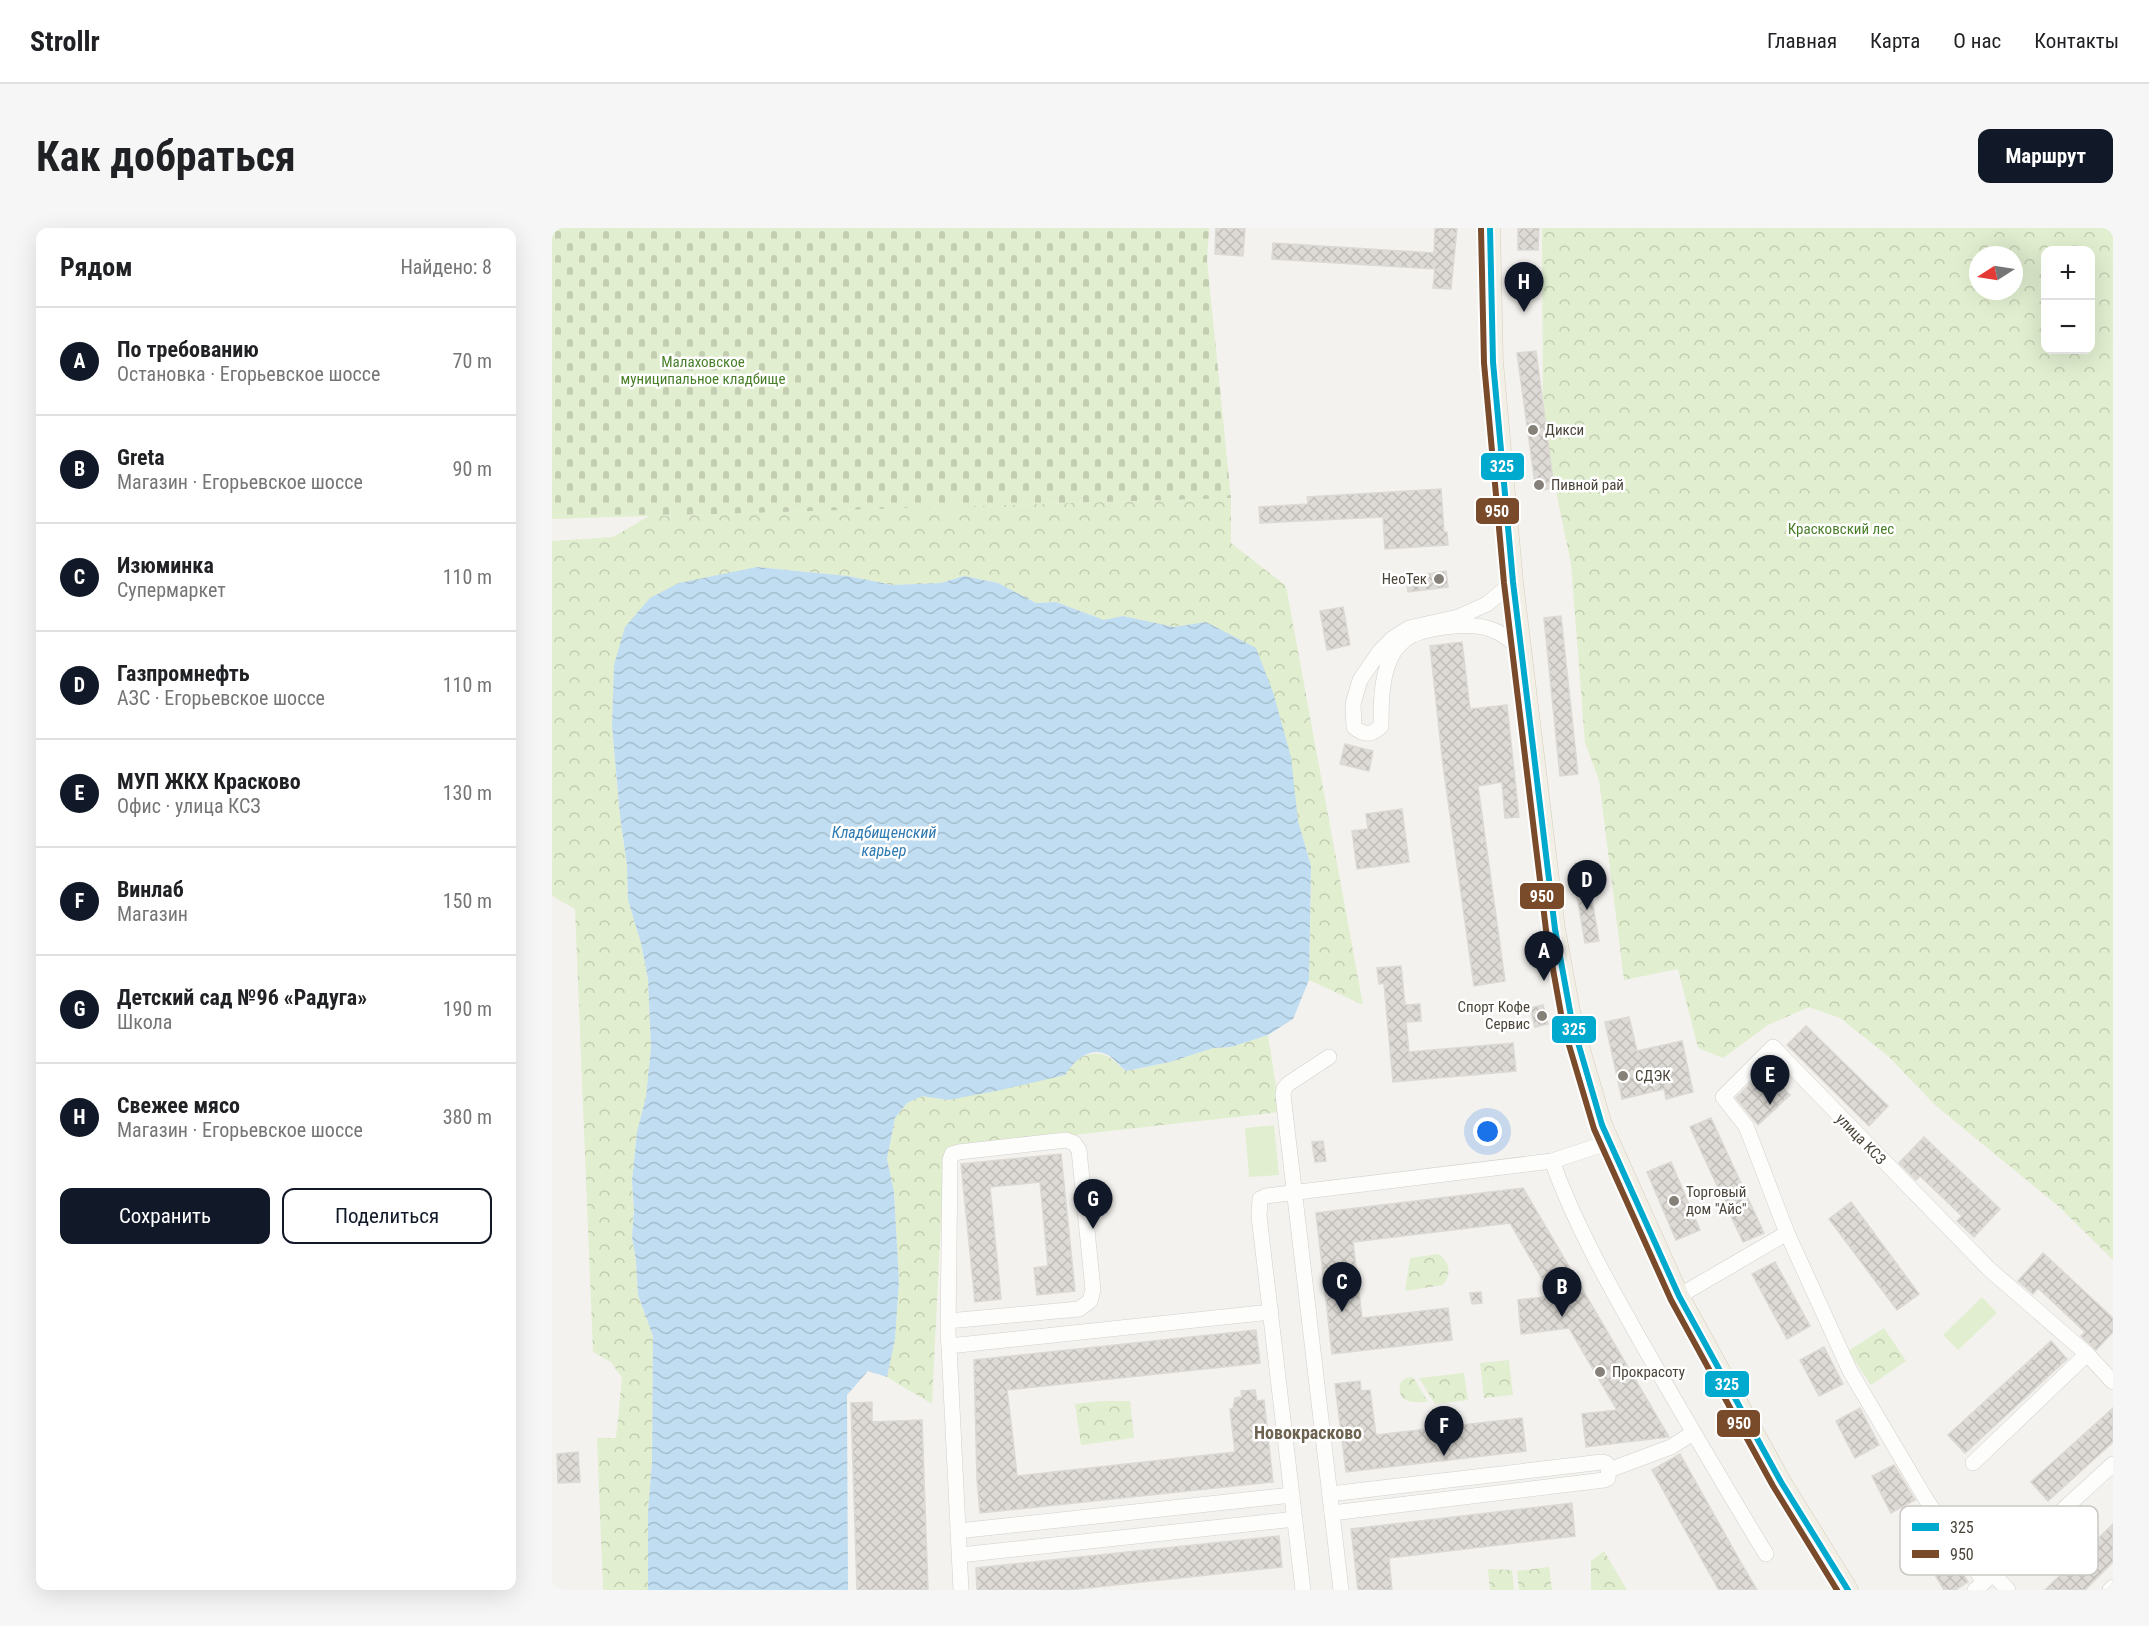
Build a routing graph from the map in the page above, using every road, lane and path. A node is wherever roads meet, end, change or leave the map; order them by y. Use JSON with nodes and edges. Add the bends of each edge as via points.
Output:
{"nodes":[{"id":1,"x":1490,"y":228,"type":"edge"},
{"id":2,"x":1513,"y":582,"type":"junction"},
{"id":3,"x":1521,"y":650,"type":"junction"},
{"id":4,"x":1329,"y":1057,"type":"dead end"},
{"id":5,"x":1610,"y":1143,"type":"junction"},
{"id":6,"x":1552,"y":1161,"type":"junction"},
{"id":7,"x":1295,"y":1193,"type":"junction"},
{"id":8,"x":1787,"y":1233,"type":"junction"},
{"id":9,"x":1679,"y":1296,"type":"junction"},
{"id":10,"x":1271,"y":1312,"type":"junction"},
{"id":11,"x":1030,"y":1314,"type":"junction"},
{"id":12,"x":948,"y":1322,"type":"junction"},
{"id":13,"x":1032,"y":1337,"type":"junction"},
{"id":14,"x":949,"y":1346,"type":"junction"},
{"id":15,"x":2086,"y":1354,"type":"junction"},
{"id":16,"x":2113,"y":1382,"type":"edge"},
{"id":17,"x":1693,"y":1433,"type":"junction"},
{"id":18,"x":1973,"y":1463,"type":"dead end"},
{"id":19,"x":2113,"y":1464,"type":"edge"},
{"id":20,"x":1609,"y":1470,"type":"junction"},
{"id":21,"x":1330,"y":1494,"type":"junction"},
{"id":22,"x":1292,"y":1495,"type":"junction"},
{"id":23,"x":1931,"y":1506,"type":"edge"},
{"id":24,"x":2067,"y":1506,"type":"edge"},
{"id":25,"x":1332,"y":1513,"type":"junction"},
{"id":26,"x":1295,"y":1519,"type":"junction"},
{"id":27,"x":958,"y":1531,"type":"junction"},
{"id":28,"x":1766,"y":1554,"type":"dead end"},
{"id":29,"x":960,"y":1555,"type":"junction"},
{"id":30,"x":1984,"y":1582,"type":"edge"},
{"id":31,"x":2113,"y":1587,"type":"edge"},
{"id":32,"x":961,"y":1590,"type":"edge"},
{"id":33,"x":1303,"y":1590,"type":"edge"},
{"id":34,"x":1341,"y":1590,"type":"edge"},
{"id":35,"x":1848,"y":1590,"type":"edge"},
{"id":36,"x":2008,"y":1590,"type":"edge"},
{"id":37,"x":2110,"y":1590,"type":"edge"}],
"edges":[{"from":1,"to":2,"type":"main road","via":[[1493,362]]},
{"from":2,"to":3,"type":"main road"},
{"from":2,"to":3,"type":"street","via":[[1487,604],[1458,617],[1409,628],[1393,638],[1360,680],[1353,704],[1354,727],[1366,734],[1381,726],[1380,703],[1389,663],[1402,642],[1412,635],[1475,626],[1503,634]]},
{"from":3,"to":5,"type":"main road","via":[[1556,928],[1572,1022]]},
{"from":4,"to":7,"type":"street","via":[[1284,1089]]},
{"from":5,"to":6,"type":"street"},
{"from":5,"to":9,"type":"main road"},
{"from":6,"to":7,"type":"street"},
{"from":6,"to":17,"type":"street","via":[[1598,1264]]},
{"from":7,"to":10,"type":"street","via":[[1266,1196],[1258,1206]]},
{"from":7,"to":21,"type":"street"},
{"from":8,"to":9,"type":"street"},
{"from":8,"to":15,"type":"street","name":"улица КСЗ","via":[[1746,1126],[1723,1097],[1773,1047],[1989,1269]]},
{"from":8,"to":23,"type":"street","name":"улица КСЗ","via":[[1850,1371]]},
{"from":9,"to":35,"type":"main road","via":[[1781,1482]]},
{"from":10,"to":13,"type":"street"},
{"from":10,"to":22,"type":"street"},
{"from":11,"to":12,"type":"street"},
{"from":11,"to":12,"type":"street","via":[[1079,1309],[1090,1301],[1093,1290],[1078,1150],[1066,1140],[952,1154]]},
{"from":11,"to":13,"type":"street"},
{"from":12,"to":14,"type":"street"},
{"from":13,"to":14,"type":"street"},
{"from":14,"to":27,"type":"street"},
{"from":15,"to":16,"type":"street","name":"улица КСЗ"},
{"from":15,"to":18,"type":"street"},
{"from":17,"to":20,"type":"street","via":[[1671,1447]]},
{"from":17,"to":28,"type":"street"},
{"from":19,"to":24,"type":"street"},
{"from":20,"to":21,"type":"street","via":[[1602,1462]]},
{"from":20,"to":25,"type":"street","via":[[1604,1480]]},
{"from":21,"to":25,"type":"street"},
{"from":22,"to":26,"type":"street"},
{"from":22,"to":27,"type":"street"},
{"from":25,"to":34,"type":"street"},
{"from":26,"to":29,"type":"street"},
{"from":26,"to":33,"type":"street"},
{"from":27,"to":29,"type":"street"},
{"from":29,"to":32,"type":"street"},
{"from":30,"to":36,"type":"street","name":"улица КСЗ"},
{"from":31,"to":37,"type":"street"}]}
